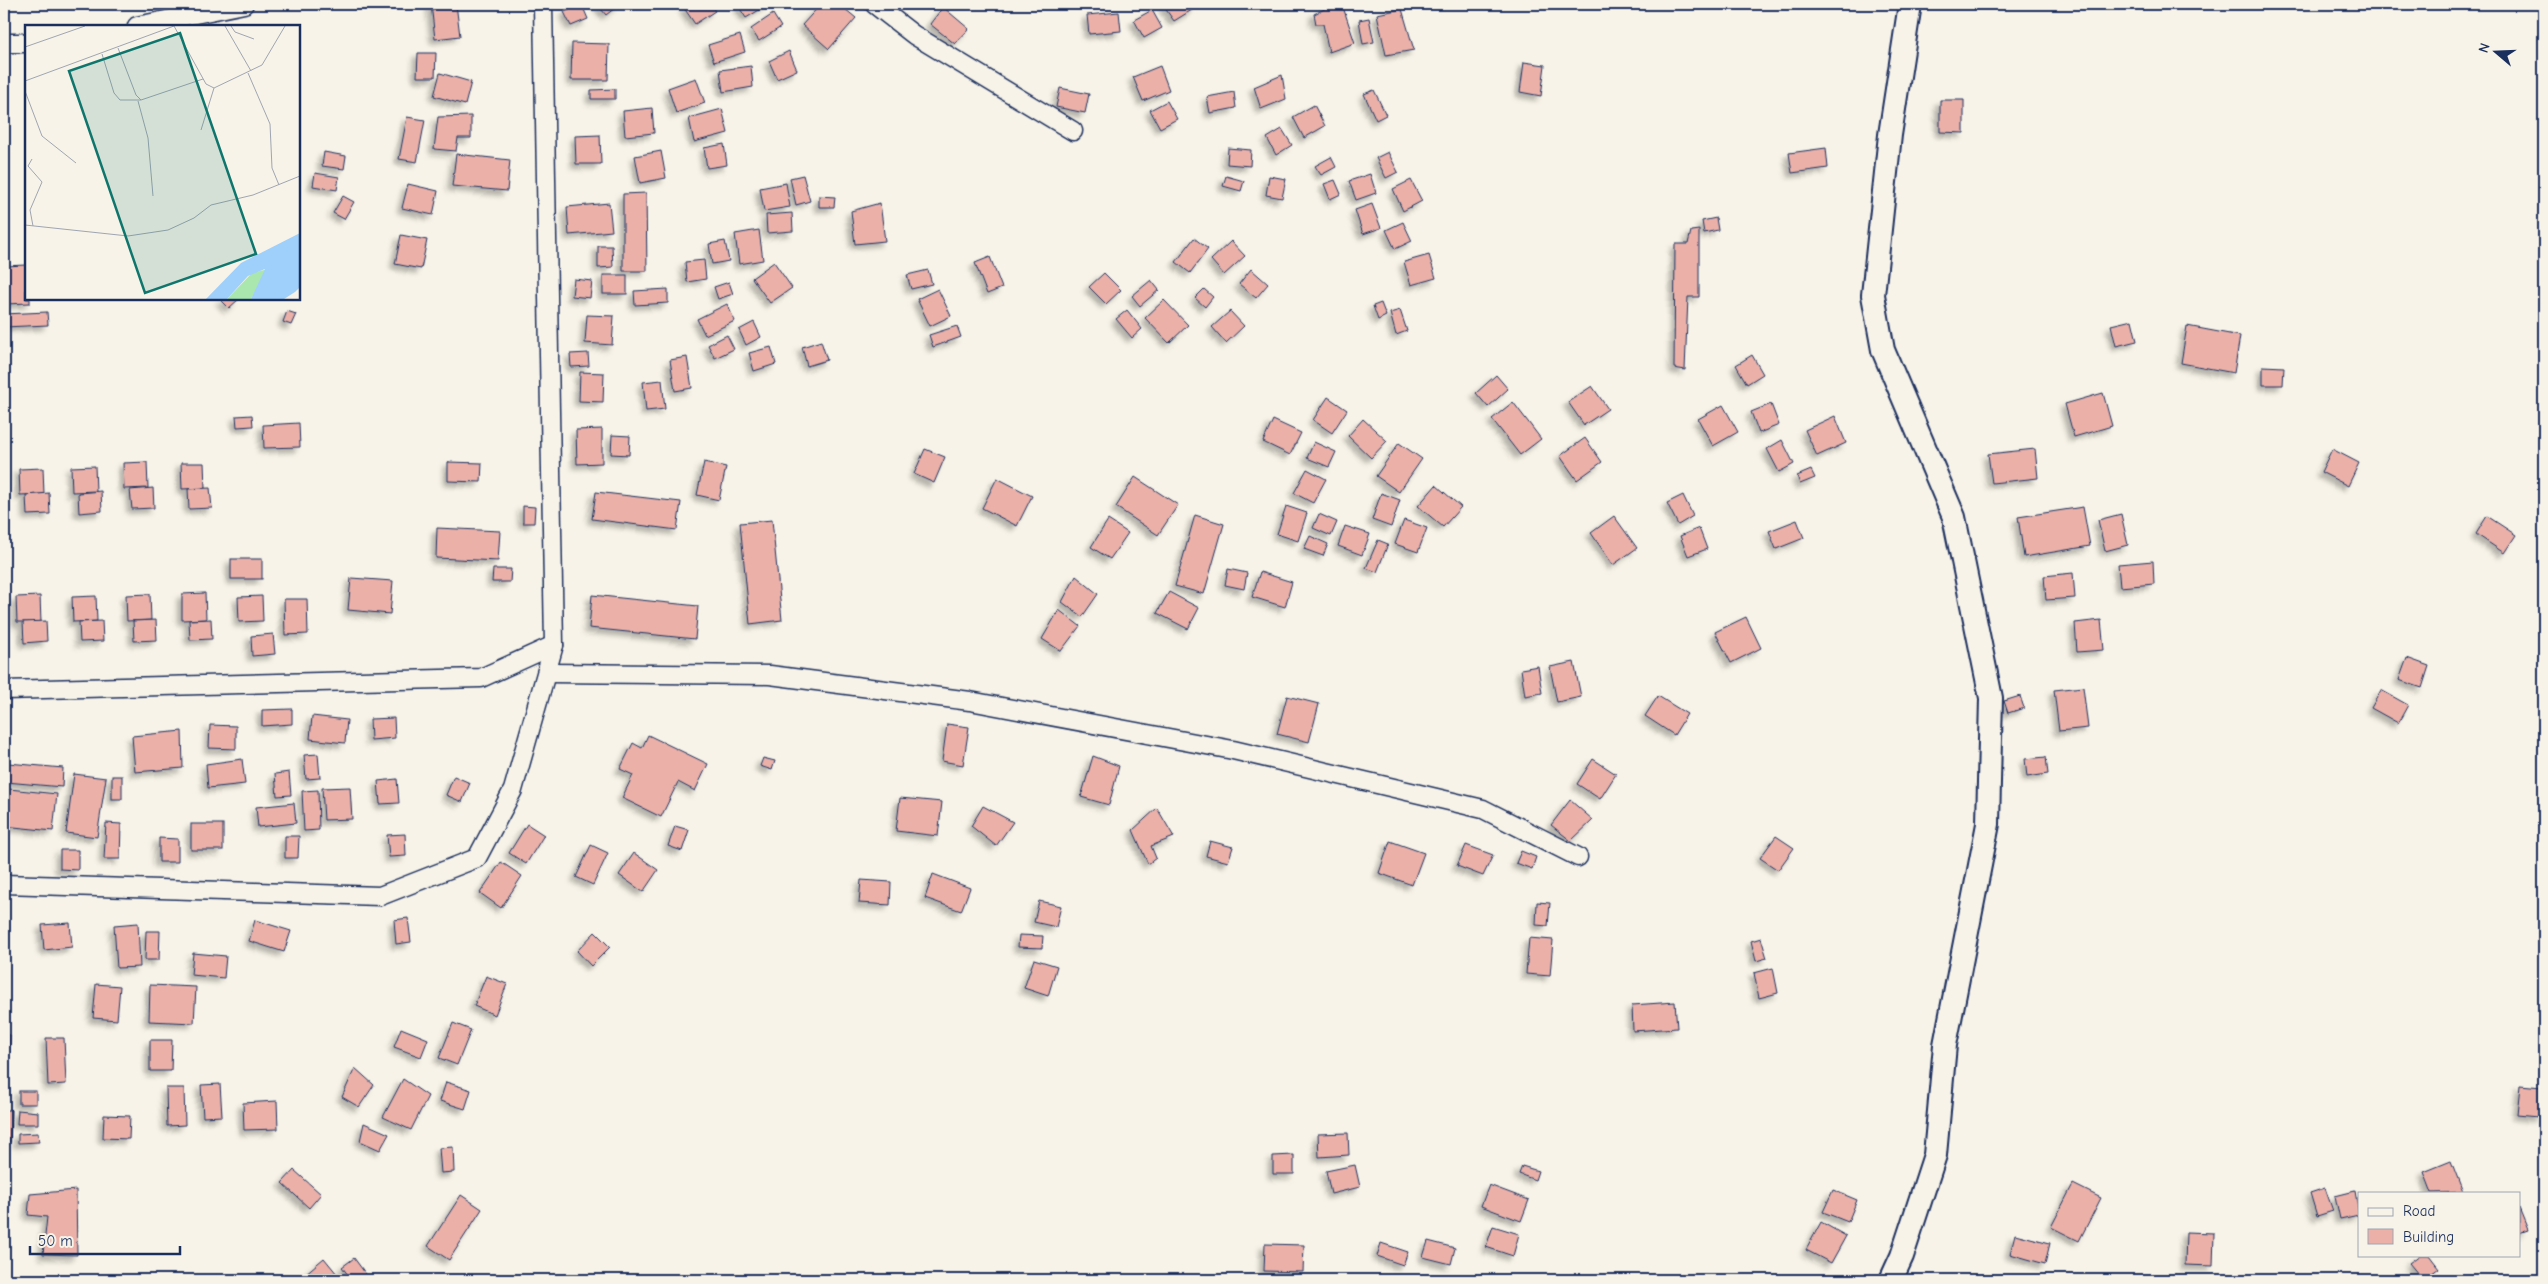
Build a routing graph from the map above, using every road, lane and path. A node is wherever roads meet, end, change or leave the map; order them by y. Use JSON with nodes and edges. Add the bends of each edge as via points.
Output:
{"nodes":[{"id":1,"x":244,"y":4,"type":"edge"},
{"id":2,"x":543,"y":4,"type":"edge"},
{"id":3,"x":874,"y":4,"type":"edge"},
{"id":4,"x":1910,"y":4,"type":"edge"},
{"id":5,"x":142,"y":25,"type":"edge"},
{"id":6,"x":4,"y":43,"type":"edge"},
{"id":7,"x":25,"y":43,"type":"edge"},
{"id":8,"x":1073,"y":131,"type":"dead end"},
{"id":9,"x":554,"y":645,"type":"junction"},
{"id":10,"x":547,"y":673,"type":"junction"},
{"id":11,"x":4,"y":690,"type":"edge"},
{"id":12,"x":1578,"y":857,"type":"dead end"},
{"id":13,"x":4,"y":884,"type":"edge"},
{"id":14,"x":1891,"y":1280,"type":"edge"}],
"edges":[{"from":1,"to":5,"type":"street"},
{"from":2,"to":9,"type":"street"},
{"from":3,"to":8,"type":"street","via":[[914,35]]},
{"from":4,"to":14,"type":"street","via":[[1890,135],[1873,295],[1883,350],[1954,517],[1990,698],[1988,824],[1945,1044],[1935,1155]]},
{"from":6,"to":7,"type":"street"},
{"from":9,"to":10,"type":"street"},
{"from":9,"to":11,"type":"street","via":[[481,678]]},
{"from":10,"to":12,"type":"street","via":[[770,675],[970,702],[1234,750],[1483,810]]},
{"from":10,"to":13,"type":"street","via":[[512,790],[477,858],[380,896]]}]}
